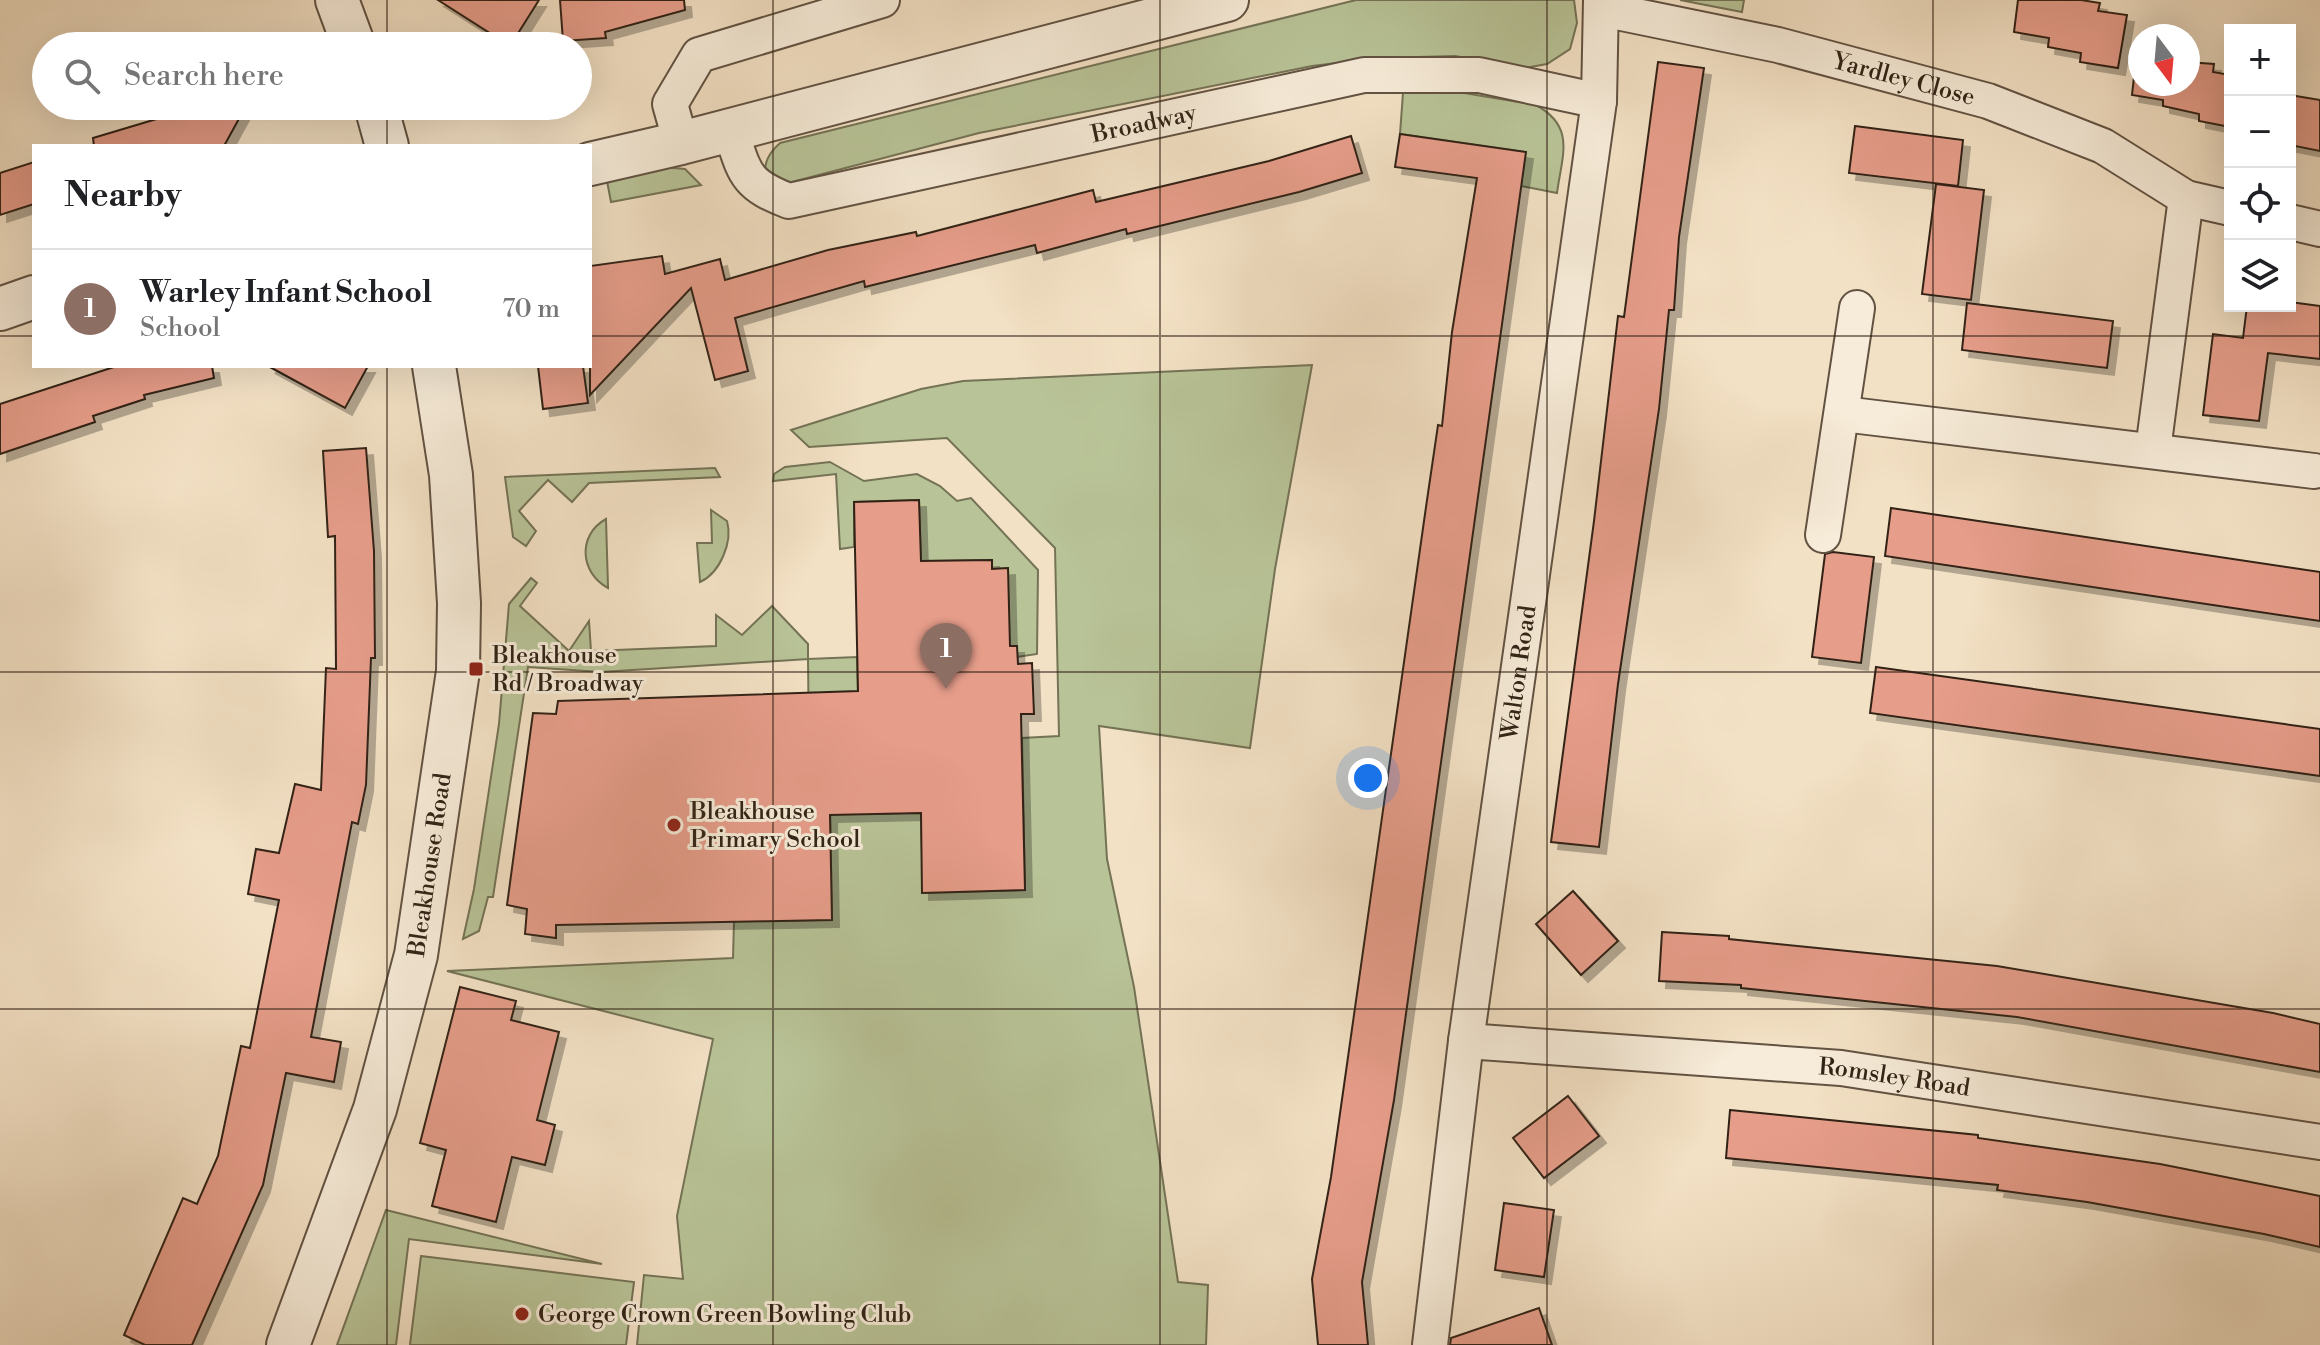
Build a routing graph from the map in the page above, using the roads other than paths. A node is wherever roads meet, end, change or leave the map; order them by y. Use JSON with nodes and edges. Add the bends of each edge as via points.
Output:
{"nodes":[{"id":1,"x":337,"y":0,"type":"edge"},
{"id":2,"x":882,"y":0,"type":"edge"},
{"id":3,"x":1227,"y":0,"type":"edge"},
{"id":4,"x":1602,"y":4,"type":"edge"},
{"id":5,"x":349,"y":32,"type":"edge"},
{"id":6,"x":1599,"y":101,"type":"junction"},
{"id":7,"x":380,"y":120,"type":"edge"},
{"id":8,"x":730,"y":129,"type":"junction"},
{"id":9,"x":681,"y":143,"type":"junction"},
{"id":10,"x":386,"y":144,"type":"edge"},
{"id":11,"x":592,"y":164,"type":"edge"},
{"id":12,"x":2186,"y":198,"type":"junction"},
{"id":13,"x":2224,"y":207,"type":"edge"},
{"id":14,"x":2296,"y":223,"type":"edge"},
{"id":15,"x":2320,"y":229,"type":"edge"},
{"id":16,"x":32,"y":298,"type":"edge"},
{"id":17,"x":1857,"y":308,"type":"dead end"},
{"id":18,"x":0,"y":309,"type":"edge"},
{"id":19,"x":434,"y":368,"type":"edge"},
{"id":20,"x":1843,"y":414,"type":"junction"},
{"id":21,"x":2153,"y":450,"type":"junction"},
{"id":22,"x":2314,"y":471,"type":"dead end"},
{"id":23,"x":1823,"y":535,"type":"dead end"},
{"id":24,"x":1466,"y":1041,"type":"junction"},
{"id":25,"x":2320,"y":1142,"type":"edge"},
{"id":26,"x":288,"y":1345,"type":"edge"},
{"id":27,"x":1430,"y":1345,"type":"edge"}],
"edges":[{"from":1,"to":5,"type":"street"},
{"from":2,"to":9,"type":"street","via":[[699,55],[670,104]]},
{"from":3,"to":8,"type":"street"},
{"from":4,"to":6,"type":"street","name":"Walton Road"},
{"from":4,"to":12,"type":"street","name":"Yardley Close","via":[[1988,101],[2103,146]]},
{"from":6,"to":8,"type":"street","name":"Broadway","via":[[1479,75],[1364,75],[789,201],[760,190],[749,179]]},
{"from":6,"to":24,"type":"street","name":"Walton Road"},
{"from":7,"to":10,"type":"street"},
{"from":8,"to":9,"type":"street"},
{"from":9,"to":11,"type":"street"},
{"from":12,"to":13,"type":"street","name":"Yardley Close"},
{"from":12,"to":21,"type":"street"},
{"from":14,"to":15,"type":"street"},
{"from":16,"to":18,"type":"street"},
{"from":17,"to":20,"type":"street"},
{"from":19,"to":26,"type":"street","name":"Bleakhouse Road","via":[[451,475],[458,671],[425,897],[416,955],[375,1109]]},
{"from":20,"to":21,"type":"street"},
{"from":20,"to":23,"type":"street"},
{"from":21,"to":22,"type":"street"},
{"from":24,"to":25,"type":"street","name":"Romsley Road","via":[[1841,1068]]},
{"from":24,"to":27,"type":"street","name":"Walton Road"}]}
